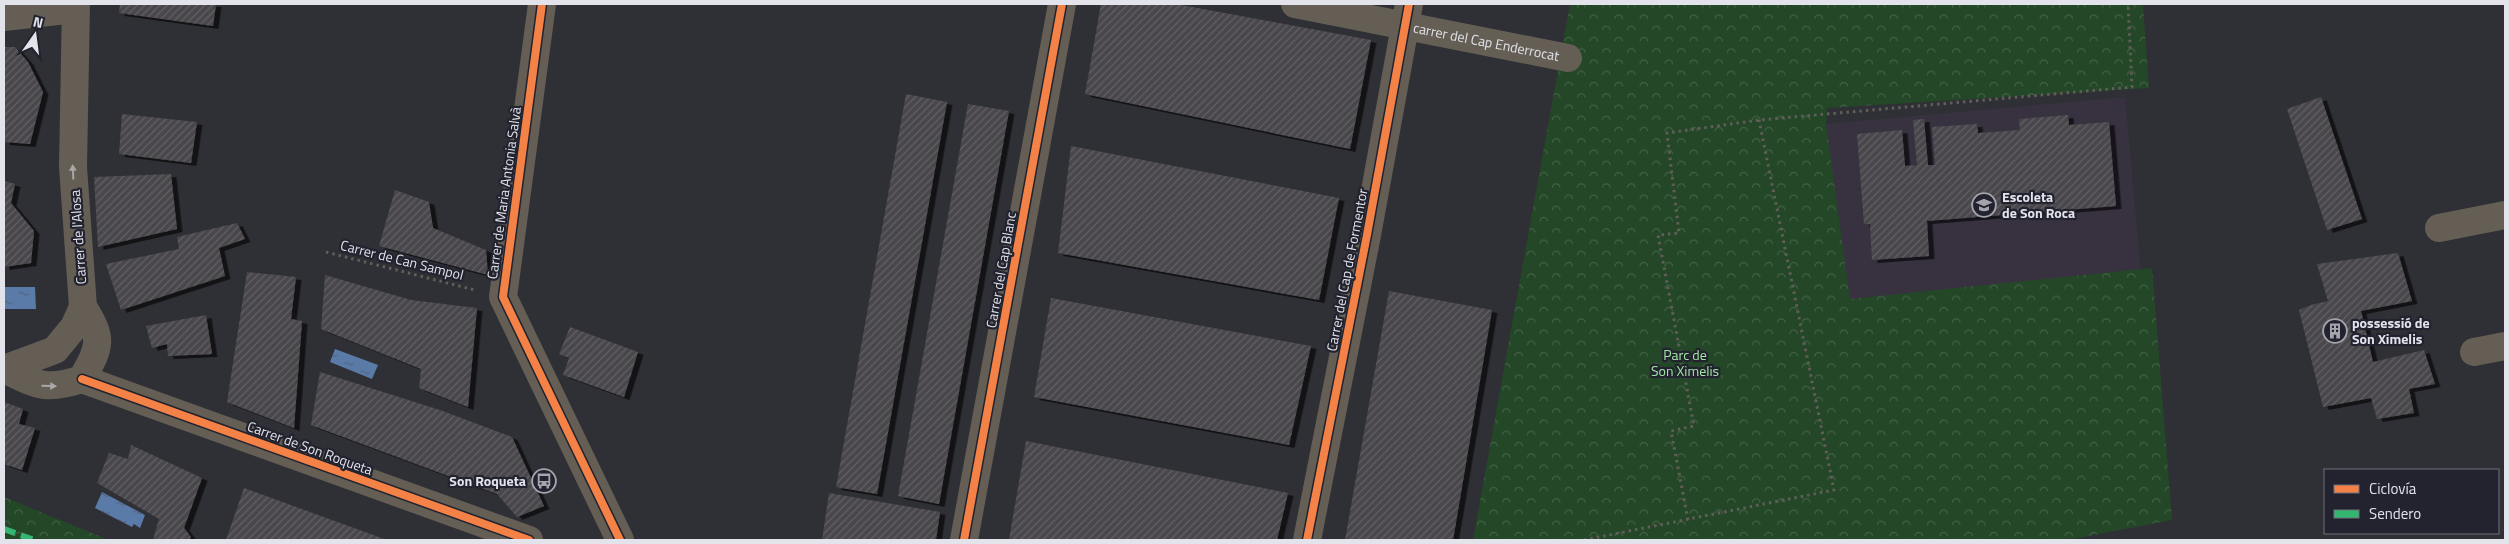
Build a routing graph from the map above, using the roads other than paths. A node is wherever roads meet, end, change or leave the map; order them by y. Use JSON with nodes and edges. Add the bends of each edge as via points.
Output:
{"nodes":[{"id":1,"x":542,"y":4,"type":"edge"},
{"id":2,"x":1062,"y":4,"type":"edge"},
{"id":3,"x":1295,"y":4,"type":"edge"},
{"id":4,"x":76,"y":6,"type":"edge"},
{"id":5,"x":1407,"y":14,"type":"edge"},
{"id":6,"x":4,"y":17,"type":"edge"},
{"id":7,"x":1568,"y":58,"type":"dead end"},
{"id":8,"x":2505,"y":215,"type":"edge"},
{"id":9,"x":2439,"y":228,"type":"dead end"},
{"id":10,"x":83,"y":307,"type":"junction"},
{"id":11,"x":2505,"y":346,"type":"edge"},
{"id":12,"x":2474,"y":352,"type":"dead end"},
{"id":13,"x":4,"y":369,"type":"edge"},
{"id":14,"x":82,"y":379,"type":"junction"},
{"id":15,"x":530,"y":540,"type":"edge"},
{"id":16,"x":620,"y":540,"type":"edge"},
{"id":17,"x":964,"y":540,"type":"edge"},
{"id":18,"x":1307,"y":540,"type":"edge"}],
"edges":[{"from":1,"to":16,"type":"street","name":"Carrer de Maria Antonia Salvà","via":[[502,297]]},
{"from":2,"to":17,"type":"street","name":"Carrer del Cap Blanc"},
{"from":3,"to":5,"type":"street","name":"carrer del Cap Enderrocat"},
{"from":4,"to":6,"type":"street"},
{"from":10,"to":4,"type":"street","name":"Carrer de l'Alosa","one_way":true,"via":[[73,167]]},
{"from":5,"to":7,"type":"street","name":"carrer del Cap Enderrocat"},
{"from":5,"to":18,"type":"street","name":"Carrer del Cap de Formentor"},
{"from":8,"to":9,"type":"street"},
{"from":10,"to":13,"type":"street","via":[[74,327],[55,350]]},
{"from":10,"to":14,"type":"street","name":"Carrer de l'Alosa","via":[[96,326],[98,349]]},
{"from":11,"to":12,"type":"street"},
{"from":13,"to":14,"type":"street","one_way":true,"via":[[41,386],[62,386]]},
{"from":14,"to":15,"type":"street","name":"Carrer de Son Roqueta"}]}
